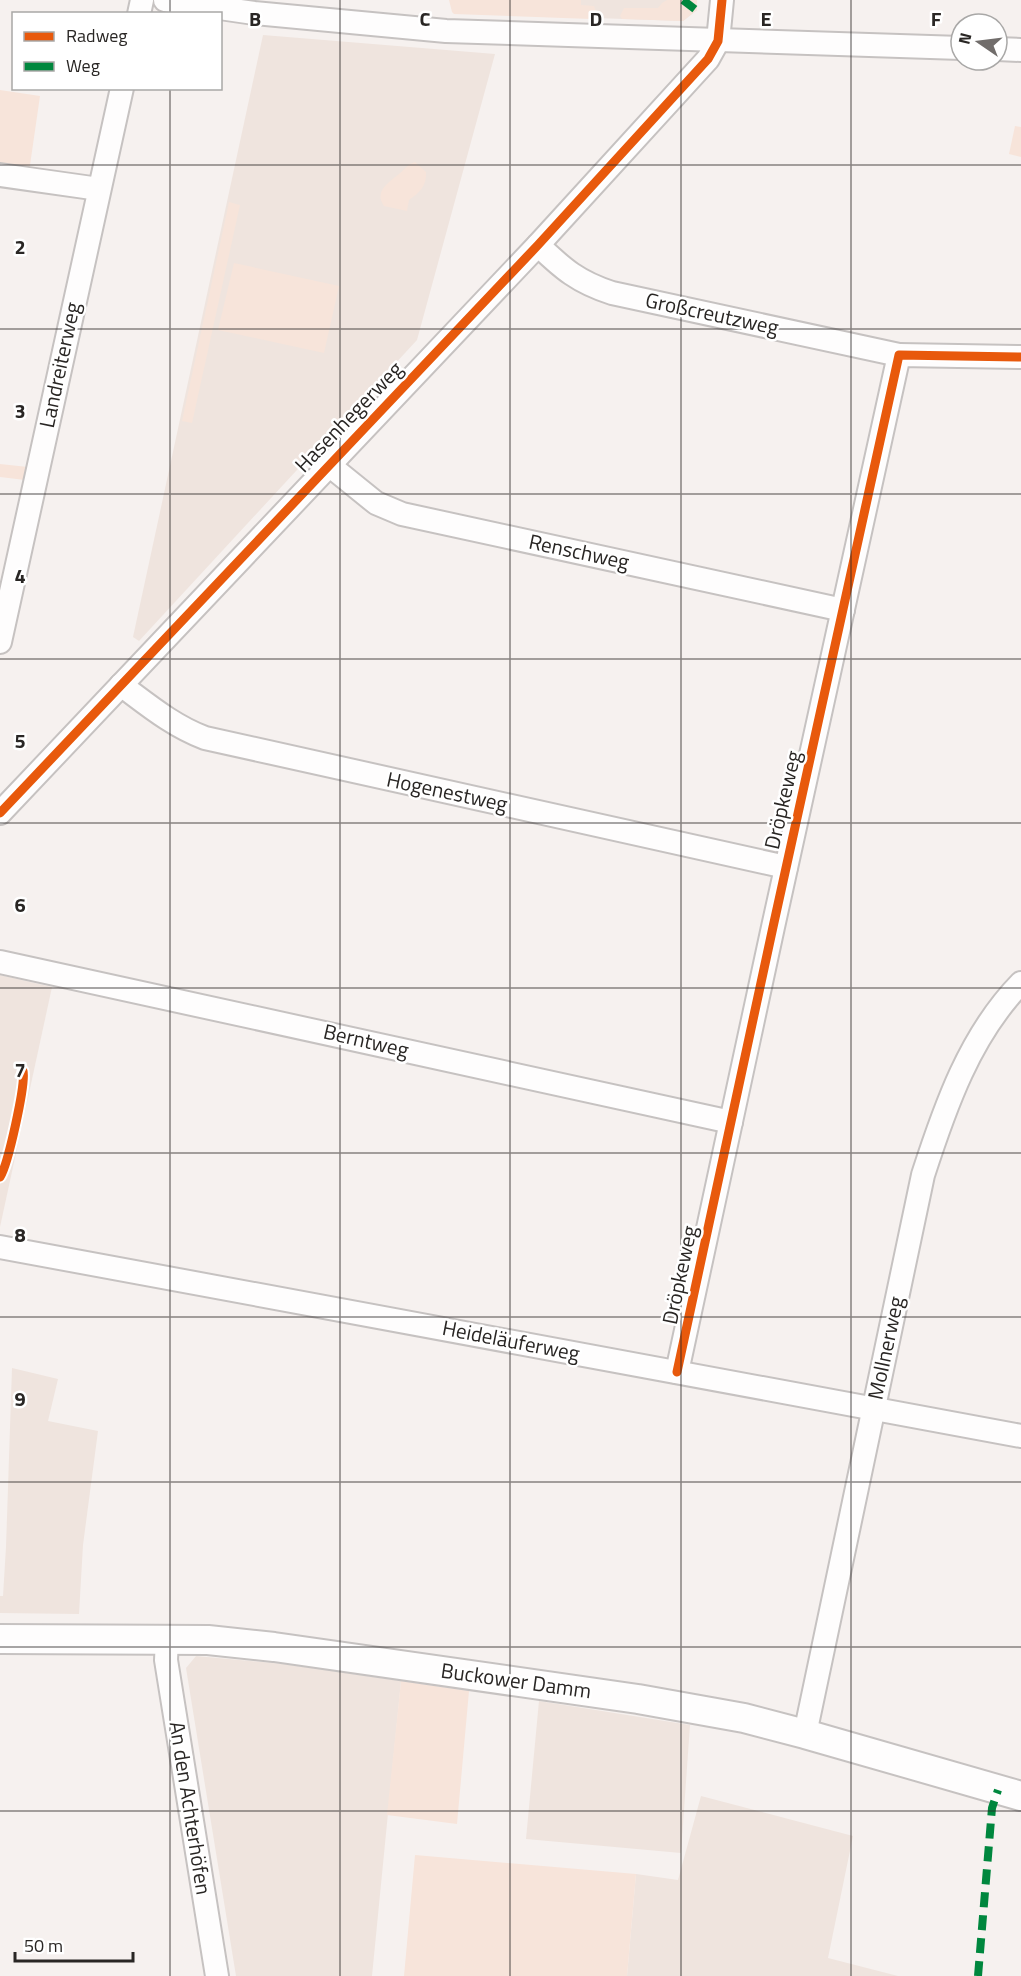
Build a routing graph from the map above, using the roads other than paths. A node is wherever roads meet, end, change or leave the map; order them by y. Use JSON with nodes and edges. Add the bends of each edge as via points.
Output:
{"nodes":[{"id":1,"x":165,"y":0,"type":"edge"},
{"id":2,"x":722,"y":0,"type":"edge"},
{"id":3,"x":718,"y":41,"type":"junction"},
{"id":4,"x":949,"y":48,"type":"edge"},
{"id":5,"x":122,"y":90,"type":"edge"},
{"id":6,"x":0,"y":175,"type":"edge"},
{"id":7,"x":99,"y":189,"type":"junction"},
{"id":8,"x":538,"y":245,"type":"junction"},
{"id":9,"x":899,"y":355,"type":"junction"},
{"id":10,"x":1021,"y":357,"type":"edge"},
{"id":11,"x":329,"y":465,"type":"junction"},
{"id":12,"x":843,"y":610,"type":"junction"},
{"id":13,"x":0,"y":642,"type":"edge"},
{"id":14,"x":121,"y":685,"type":"junction"},
{"id":15,"x":3,"y":803,"type":"edge"},
{"id":16,"x":786,"y":867,"type":"junction"},
{"id":17,"x":0,"y":962,"type":"edge"},
{"id":18,"x":1021,"y":983,"type":"edge"},
{"id":19,"x":731,"y":1122,"type":"junction"},
{"id":20,"x":0,"y":1247,"type":"edge"},
{"id":21,"x":677,"y":1372,"type":"junction"},
{"id":22,"x":874,"y":1408,"type":"junction"},
{"id":23,"x":1021,"y":1436,"type":"edge"},
{"id":24,"x":0,"y":1639,"type":"edge"},
{"id":25,"x":167,"y":1639,"type":"junction"},
{"id":26,"x":805,"y":1734,"type":"junction"},
{"id":27,"x":1021,"y":1796,"type":"edge"},
{"id":28,"x":217,"y":1976,"type":"edge"}],
"edges":[{"from":1,"to":3,"type":"street","via":[[446,31]]},
{"from":2,"to":3,"type":"street"},
{"from":3,"to":4,"type":"street"},
{"from":3,"to":8,"type":"street","name":"Hasenhegerweg","via":[[708,59]]},
{"from":5,"to":7,"type":"street","name":"Landreiterweg"},
{"from":6,"to":7,"type":"street"},
{"from":7,"to":13,"type":"street","name":"Landreiterweg"},
{"from":8,"to":9,"type":"street","name":"Großcreutzweg","via":[[574,277],[612,293]]},
{"from":8,"to":11,"type":"street","name":"Hasenhegerweg"},
{"from":9,"to":10,"type":"street"},
{"from":9,"to":12,"type":"street","name":"Dröpkeweg"},
{"from":11,"to":12,"type":"street","name":"Renschweg","via":[[376,502],[402,514]]},
{"from":11,"to":14,"type":"street","name":"Hasenhegerweg"},
{"from":12,"to":16,"type":"street","name":"Dröpkeweg"},
{"from":14,"to":15,"type":"street","name":"Hasenhegerweg"},
{"from":14,"to":16,"type":"street","name":"Hogenestweg","via":[[169,721],[205,738]]},
{"from":16,"to":19,"type":"street","name":"Dröpkeweg"},
{"from":17,"to":19,"type":"street","name":"Berntweg"},
{"from":18,"to":22,"type":"street","name":"Mollnerweg","via":[[972,1051],[941,1120],[923,1175]]},
{"from":19,"to":21,"type":"street","name":"Dröpkeweg"},
{"from":20,"to":21,"type":"street","name":"Heideläuferweg"},
{"from":21,"to":22,"type":"street","name":"Heideläuferweg"},
{"from":22,"to":23,"type":"street","name":"Heideläuferweg"},
{"from":22,"to":26,"type":"street","name":"Mollnerweg"},
{"from":24,"to":25,"type":"main road","name":"Buckower Damm"},
{"from":25,"to":26,"type":"main road","name":"Buckower Damm","via":[[274,1647],[617,1695],[744,1718]]},
{"from":25,"to":28,"type":"street","name":"An den Achterhöfen","via":[[166,1660]]},
{"from":26,"to":27,"type":"main road","name":"Buckower Damm"}]}
